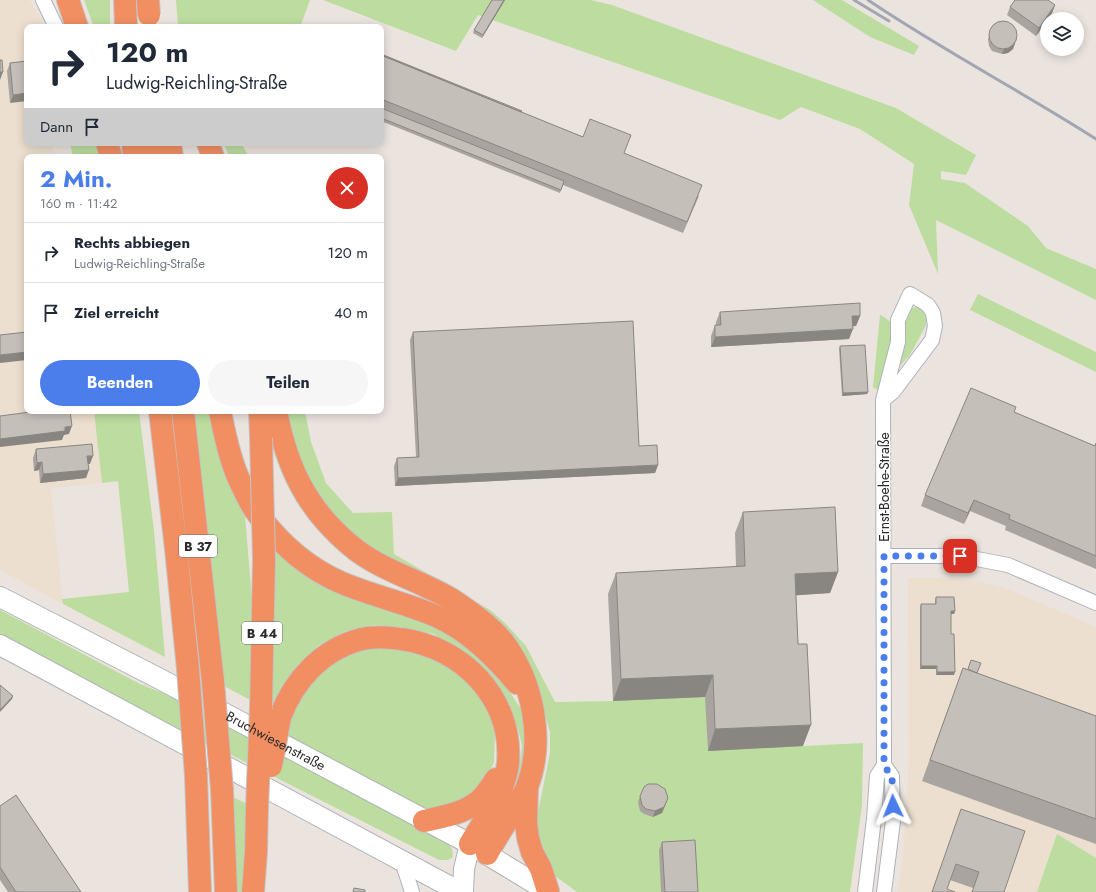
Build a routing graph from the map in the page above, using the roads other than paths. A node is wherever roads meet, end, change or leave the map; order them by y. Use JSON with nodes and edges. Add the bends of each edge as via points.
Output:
{"nodes":[{"id":1,"x":43,"y":0,"type":"edge"},
{"id":2,"x":68,"y":0,"type":"edge"},
{"id":3,"x":125,"y":0,"type":"edge"},
{"id":4,"x":55,"y":24,"type":"edge"},
{"id":5,"x":76,"y":24,"type":"edge"},
{"id":6,"x":126,"y":24,"type":"edge"},
{"id":7,"x":883,"y":400,"type":"junction"},
{"id":8,"x":160,"y":414,"type":"edge"},
{"id":9,"x":183,"y":414,"type":"edge"},
{"id":10,"x":221,"y":414,"type":"edge"},
{"id":11,"x":260,"y":414,"type":"edge"},
{"id":12,"x":277,"y":414,"type":"edge"},
{"id":13,"x":884,"y":556,"type":"junction"},
{"id":14,"x":0,"y":597,"type":"edge"},
{"id":15,"x":1096,"y":603,"type":"edge"},
{"id":16,"x":0,"y":645,"type":"edge"},
{"id":17,"x":529,"y":698,"type":"junction"},
{"id":18,"x":884,"y":766,"type":"junction"},
{"id":19,"x":508,"y":801,"type":"junction"},
{"id":20,"x":262,"y":811,"type":"junction"},
{"id":21,"x":424,"y":820,"type":"junction"},
{"id":22,"x":198,"y":845,"type":"junction"},
{"id":23,"x":478,"y":849,"type":"junction"},
{"id":24,"x":402,"y":861,"type":"junction"},
{"id":25,"x":457,"y":891,"type":"edge"},
{"id":26,"x":190,"y":892,"type":"edge"},
{"id":27,"x":200,"y":892,"type":"edge"},
{"id":28,"x":226,"y":892,"type":"edge"},
{"id":29,"x":253,"y":892,"type":"edge"},
{"id":30,"x":412,"y":892,"type":"edge"},
{"id":31,"x":548,"y":892,"type":"edge"},
{"id":32,"x":864,"y":892,"type":"edge"},
{"id":33,"x":884,"y":892,"type":"edge"}],
"edges":[{"from":1,"to":4,"type":"street"},
{"from":2,"to":5,"type":"highway"},
{"from":3,"to":6,"type":"highway"},
{"from":7,"to":7,"type":"street","name":"Ernst-Boehe-Straße","via":[[893,392],[932,340],[934,313],[928,305],[910,294],[898,320],[898,342]]},
{"from":7,"to":13,"type":"street","name":"Ernst-Boehe-Straße"},
{"from":8,"to":22,"type":"highway","number":"B 37","bridge":true,"via":[[188,668]]},
{"from":9,"to":28,"type":"highway","number":"B 37","bridge":true,"via":[[213,682],[222,790]]},
{"from":10,"to":17,"type":"highway","via":[[237,474],[254,509],[286,546],[314,568],[341,582],[437,617],[463,632],[488,651]]},
{"from":11,"to":20,"type":"highway","number":"B 44","bridge":true,"via":[[264,560]]},
{"from":12,"to":17,"type":"highway","via":[[285,449],[299,485],[328,525],[351,546],[374,561],[431,588],[478,618],[503,642],[518,665]]},
{"from":13,"to":15,"type":"street","via":[[960,556],[1008,565]]},
{"from":13,"to":18,"type":"street","name":"Ernst-Boehe-Straße"},
{"from":14,"to":21,"type":"main road","name":"Bruchwiesenstraße"},
{"from":16,"to":24,"type":"main road"},
{"from":17,"to":19,"type":"highway","via":[[535,720],[534,764]]},
{"from":18,"to":32,"type":"street","name":"Ernst-Boehe-Straße","via":[[877,776]]},
{"from":18,"to":33,"type":"street","name":"Ernst-Boehe-Straße","via":[[892,776],[893,820]]},
{"from":19,"to":20,"type":"highway","bridge":true,"via":[[507,734],[500,710],[488,691],[463,664],[436,648],[415,641],[383,637],[356,641],[326,655],[304,675],[289,696],[280,717]]},
{"from":19,"to":21,"type":"highway","via":[[470,807],[458,813]]},
{"from":19,"to":23,"type":"highway"},
{"from":19,"to":31,"type":"highway","via":[[528,838]]},
{"from":20,"to":29,"type":"highway","number":"B 44"},
{"from":21,"to":23,"type":"main road","name":"Bruchwiesenstraße"},
{"from":22,"to":26,"type":"highway"},
{"from":22,"to":27,"type":"highway","number":"B 37"},
{"from":23,"to":25,"type":"main road"},
{"from":23,"to":31,"type":"main road","name":"Bruchwiesenstraße"},
{"from":24,"to":25,"type":"main road"},
{"from":24,"to":30,"type":"street"}]}
